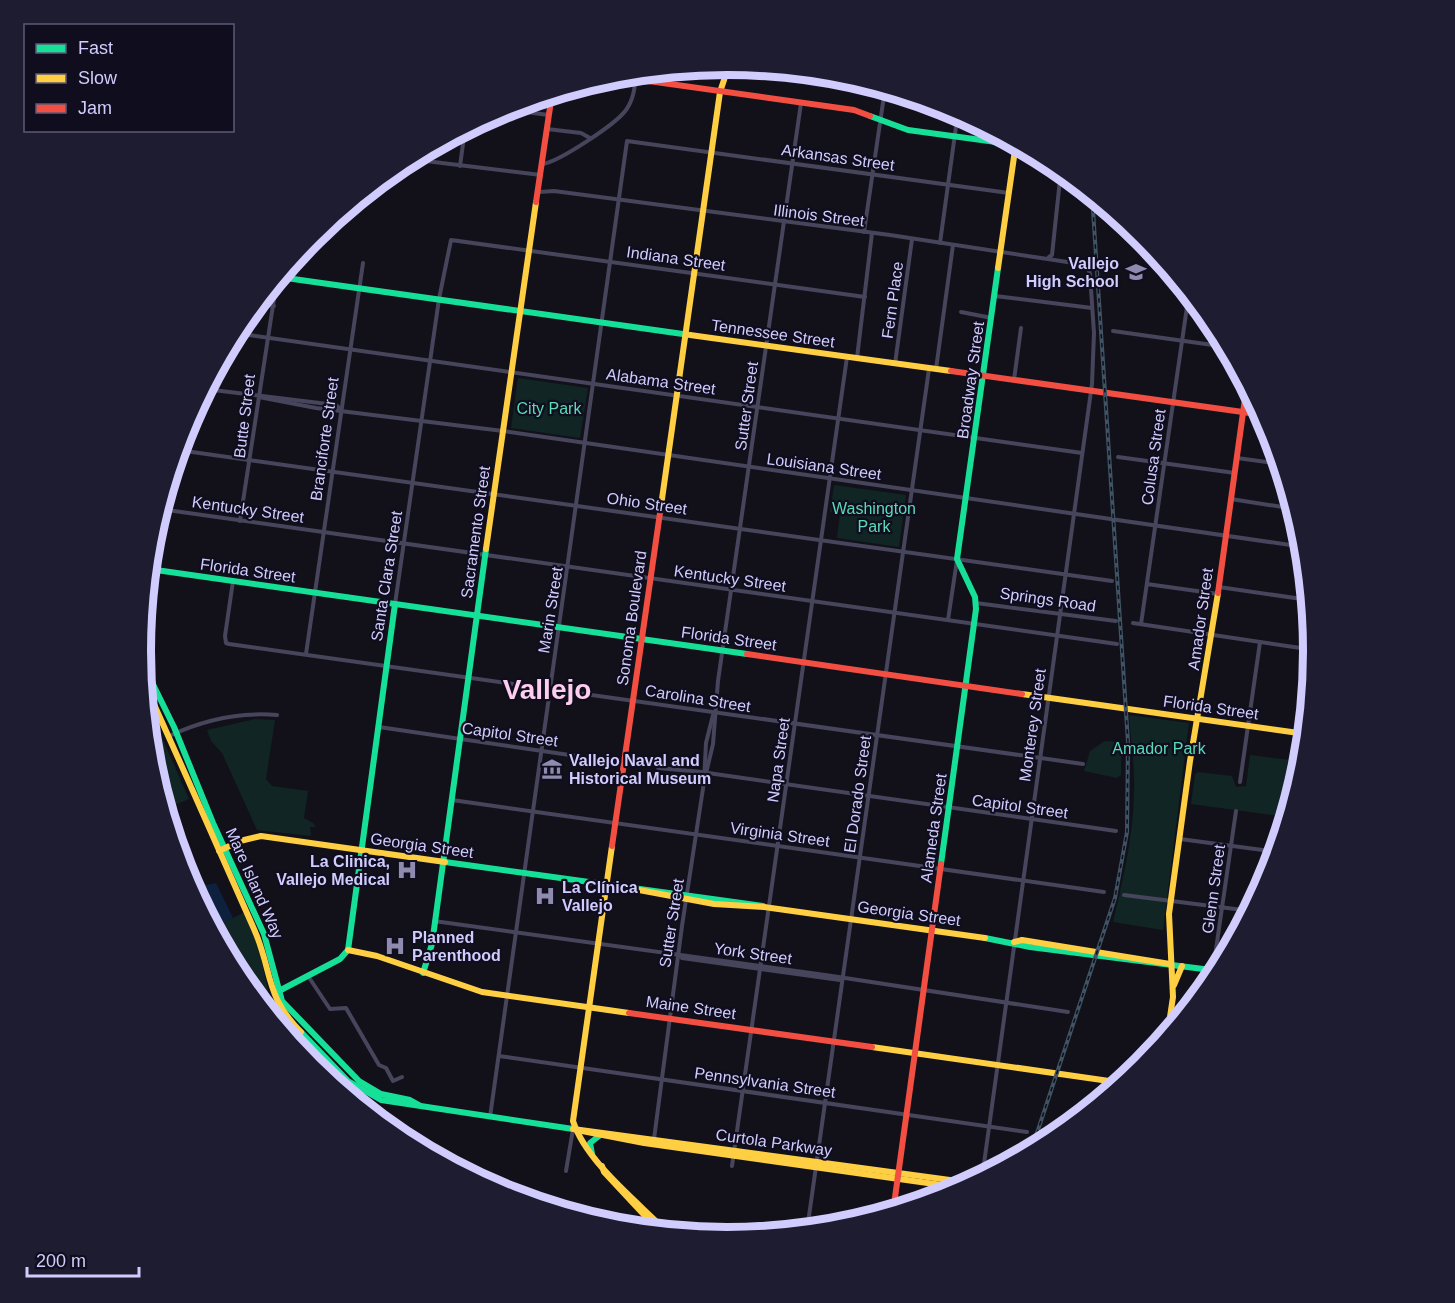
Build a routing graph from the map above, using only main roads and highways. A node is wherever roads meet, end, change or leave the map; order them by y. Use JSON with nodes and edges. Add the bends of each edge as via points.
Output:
{"nodes":[{"id":1,"x":726,"y":75,"type":"edge"},
{"id":2,"x":655,"y":80,"type":"edge"},
{"id":3,"x":720,"y":92,"type":"junction"},
{"id":4,"x":551,"y":103,"type":"edge"},
{"id":5,"x":996,"y":141,"type":"edge"},
{"id":6,"x":1016,"y":152,"type":"edge"},
{"id":7,"x":288,"y":279,"type":"edge"},
{"id":8,"x":521,"y":310,"type":"junction"},
{"id":9,"x":685,"y":334,"type":"junction"},
{"id":10,"x":984,"y":376,"type":"junction"},
{"id":11,"x":1245,"y":397,"type":"edge"},
{"id":12,"x":1243,"y":412,"type":"junction"},
{"id":13,"x":1252,"y":413,"type":"edge"},
{"id":14,"x":957,"y":560,"type":"joint"},
{"id":15,"x":157,"y":571,"type":"edge"},
{"id":16,"x":395,"y":604,"type":"junction"},
{"id":17,"x":477,"y":616,"type":"junction"},
{"id":18,"x":642,"y":639,"type":"junction"},
{"id":19,"x":152,"y":685,"type":"edge"},
{"id":20,"x":966,"y":686,"type":"junction"},
{"id":21,"x":153,"y":698,"type":"edge"},
{"id":22,"x":1198,"y":718,"type":"junction"},
{"id":23,"x":1298,"y":732,"type":"edge"},
{"id":24,"x":173,"y":734,"type":"junction"},
{"id":25,"x":222,"y":849,"type":"junction"},
{"id":26,"x":362,"y":849,"type":"junction"},
{"id":27,"x":443,"y":861,"type":"junction"},
{"id":28,"x":606,"y":884,"type":"junction"},
{"id":29,"x":933,"y":930,"type":"junction"},
{"id":30,"x":348,"y":950,"type":"junction"},
{"id":31,"x":1172,"y":965,"type":"junction"},
{"id":32,"x":1182,"y":966,"type":"junction"},
{"id":33,"x":1208,"y":970,"type":"edge"},
{"id":34,"x":423,"y":973,"type":"junction"},
{"id":35,"x":1173,"y":987,"type":"junction"},
{"id":36,"x":276,"y":993,"type":"junction"},
{"id":37,"x":589,"y":1006,"type":"junction"},
{"id":38,"x":1171,"y":1019,"type":"edge"},
{"id":39,"x":915,"y":1053,"type":"junction"},
{"id":40,"x":1112,"y":1081,"type":"edge"},
{"id":41,"x":371,"y":1093,"type":"joint"},
{"id":42,"x":573,"y":1129,"type":"junction"},
{"id":43,"x":599,"y":1136,"type":"junction"},
{"id":44,"x":734,"y":1153,"type":"junction"},
{"id":45,"x":592,"y":1156,"type":"junction"},
{"id":46,"x":602,"y":1166,"type":"junction"},
{"id":47,"x":898,"y":1176,"type":"junction"},
{"id":48,"x":954,"y":1181,"type":"edge"},
{"id":49,"x":944,"y":1186,"type":"edge"},
{"id":50,"x":894,"y":1203,"type":"edge"},
{"id":51,"x":652,"y":1223,"type":"edge"},
{"id":52,"x":660,"y":1224,"type":"edge"}],
"edges":[{"from":1,"to":3,"type":"main road","name":"Sonoma Boulevard"},
{"from":2,"to":3,"type":"main road"},
{"from":3,"to":5,"type":"main road","via":[[854,110],[908,130]]},
{"from":3,"to":9,"type":"main road","name":"Sonoma Boulevard"},
{"from":4,"to":8,"type":"main road","name":"Sacramento Street"},
{"from":6,"to":10,"type":"main road","name":"Broadway Street"},
{"from":7,"to":8,"type":"main road","name":"Tennessee Street"},
{"from":8,"to":9,"type":"main road","name":"Tennessee Street"},
{"from":8,"to":17,"type":"main road","name":"Sacramento Street"},
{"from":9,"to":10,"type":"main road","name":"Tennessee Street"},
{"from":9,"to":18,"type":"main road","name":"Sonoma Boulevard"},
{"from":10,"to":12,"type":"main road","name":"Tennessee Street"},
{"from":10,"to":14,"type":"main road","name":"Broadway Street"},
{"from":11,"to":12,"type":"main road","name":"Amador Street"},
{"from":12,"to":13,"type":"main road","name":"Tennessee Street"},
{"from":12,"to":22,"type":"main road","name":"Amador Street"},
{"from":14,"to":20,"type":"main road","name":"Alameda Street","via":[[976,603]]},
{"from":15,"to":16,"type":"main road","name":"Florida Street"},
{"from":16,"to":17,"type":"main road","name":"Florida Street"},
{"from":16,"to":26,"type":"main road","name":"Santa Clara Street"},
{"from":17,"to":18,"type":"main road","name":"Florida Street"},
{"from":17,"to":27,"type":"main road","name":"Sacramento Street"},
{"from":18,"to":20,"type":"main road","name":"Florida Street"},
{"from":18,"to":28,"type":"main road","name":"Sonoma Boulevard"},
{"from":19,"to":24,"type":"main road","name":"Mare Island Way"},
{"from":20,"to":22,"type":"main road","name":"Florida Street"},
{"from":20,"to":29,"type":"main road","name":"Alameda Street"},
{"from":21,"to":24,"type":"main road","name":"Mare Island Way"},
{"from":22,"to":23,"type":"main road","name":"Florida Street"},
{"from":22,"to":31,"type":"main road","name":"Amador Street","via":[[1171,901]]},
{"from":24,"to":25,"type":"main road","name":"Mare Island Way"},
{"from":25,"to":26,"type":"main road","name":"Georgia Street","via":[[261,836]]},
{"from":25,"to":36,"type":"main road","name":"Mare Island Way"},
{"from":26,"to":27,"type":"main road","name":"Georgia Street"},
{"from":26,"to":30,"type":"main road","name":"Santa Clara Street"},
{"from":27,"to":28,"type":"main road","name":"Georgia Street"},
{"from":27,"to":34,"type":"main road","name":"Sacramento Street"},
{"from":28,"to":29,"type":"main road","name":"Georgia Street","via":[[753,908]]},
{"from":28,"to":37,"type":"main road","name":"Sonoma Boulevard"},
{"from":29,"to":31,"type":"main road","name":"Georgia Street"},
{"from":29,"to":39,"type":"main road","name":"Alameda Street"},
{"from":30,"to":34,"type":"main road","name":"Maine Street"},
{"from":30,"to":36,"type":"main road","via":[[340,959]]},
{"from":31,"to":32,"type":"main road","name":"Georgia Street"},
{"from":31,"to":35,"type":"main road","name":"Amador Street"},
{"from":32,"to":33,"type":"main road","name":"Georgia Street"},
{"from":32,"to":35,"type":"main road"},
{"from":34,"to":37,"type":"main road","name":"Maine Street","via":[[467,989]]},
{"from":35,"to":38,"type":"main road","name":"Amador Street"},
{"from":36,"to":41,"type":"main road","name":"Mare Island Way","via":[[283,1014],[348,1081]]},
{"from":37,"to":39,"type":"main road","name":"Maine Street"},
{"from":37,"to":42,"type":"main road","name":"Sonoma Boulevard"},
{"from":39,"to":40,"type":"main road","name":"Maine Street"},
{"from":39,"to":47,"type":"main road","name":"Alameda Street"},
{"from":41,"to":42,"type":"main road","name":"Curtola Parkway","via":[[410,1100],[420,1106]]},
{"from":42,"to":43,"type":"main road","name":"Curtola Parkway"},
{"from":42,"to":44,"type":"main road","name":"Curtola Parkway"},
{"from":42,"to":45,"type":"main road"},
{"from":43,"to":44,"type":"main road","name":"Curtola Parkway"},
{"from":43,"to":45,"type":"main road","via":[[590,1143]]},
{"from":44,"to":47,"type":"main road","name":"Curtola Parkway"},
{"from":45,"to":46,"type":"main road"},
{"from":46,"to":51,"type":"main road"},
{"from":46,"to":52,"type":"main road"},
{"from":47,"to":48,"type":"main road","name":"Curtola Parkway"},
{"from":47,"to":49,"type":"main road","name":"Curtola Parkway"},
{"from":47,"to":50,"type":"main road","name":"Alameda Street"}]}
